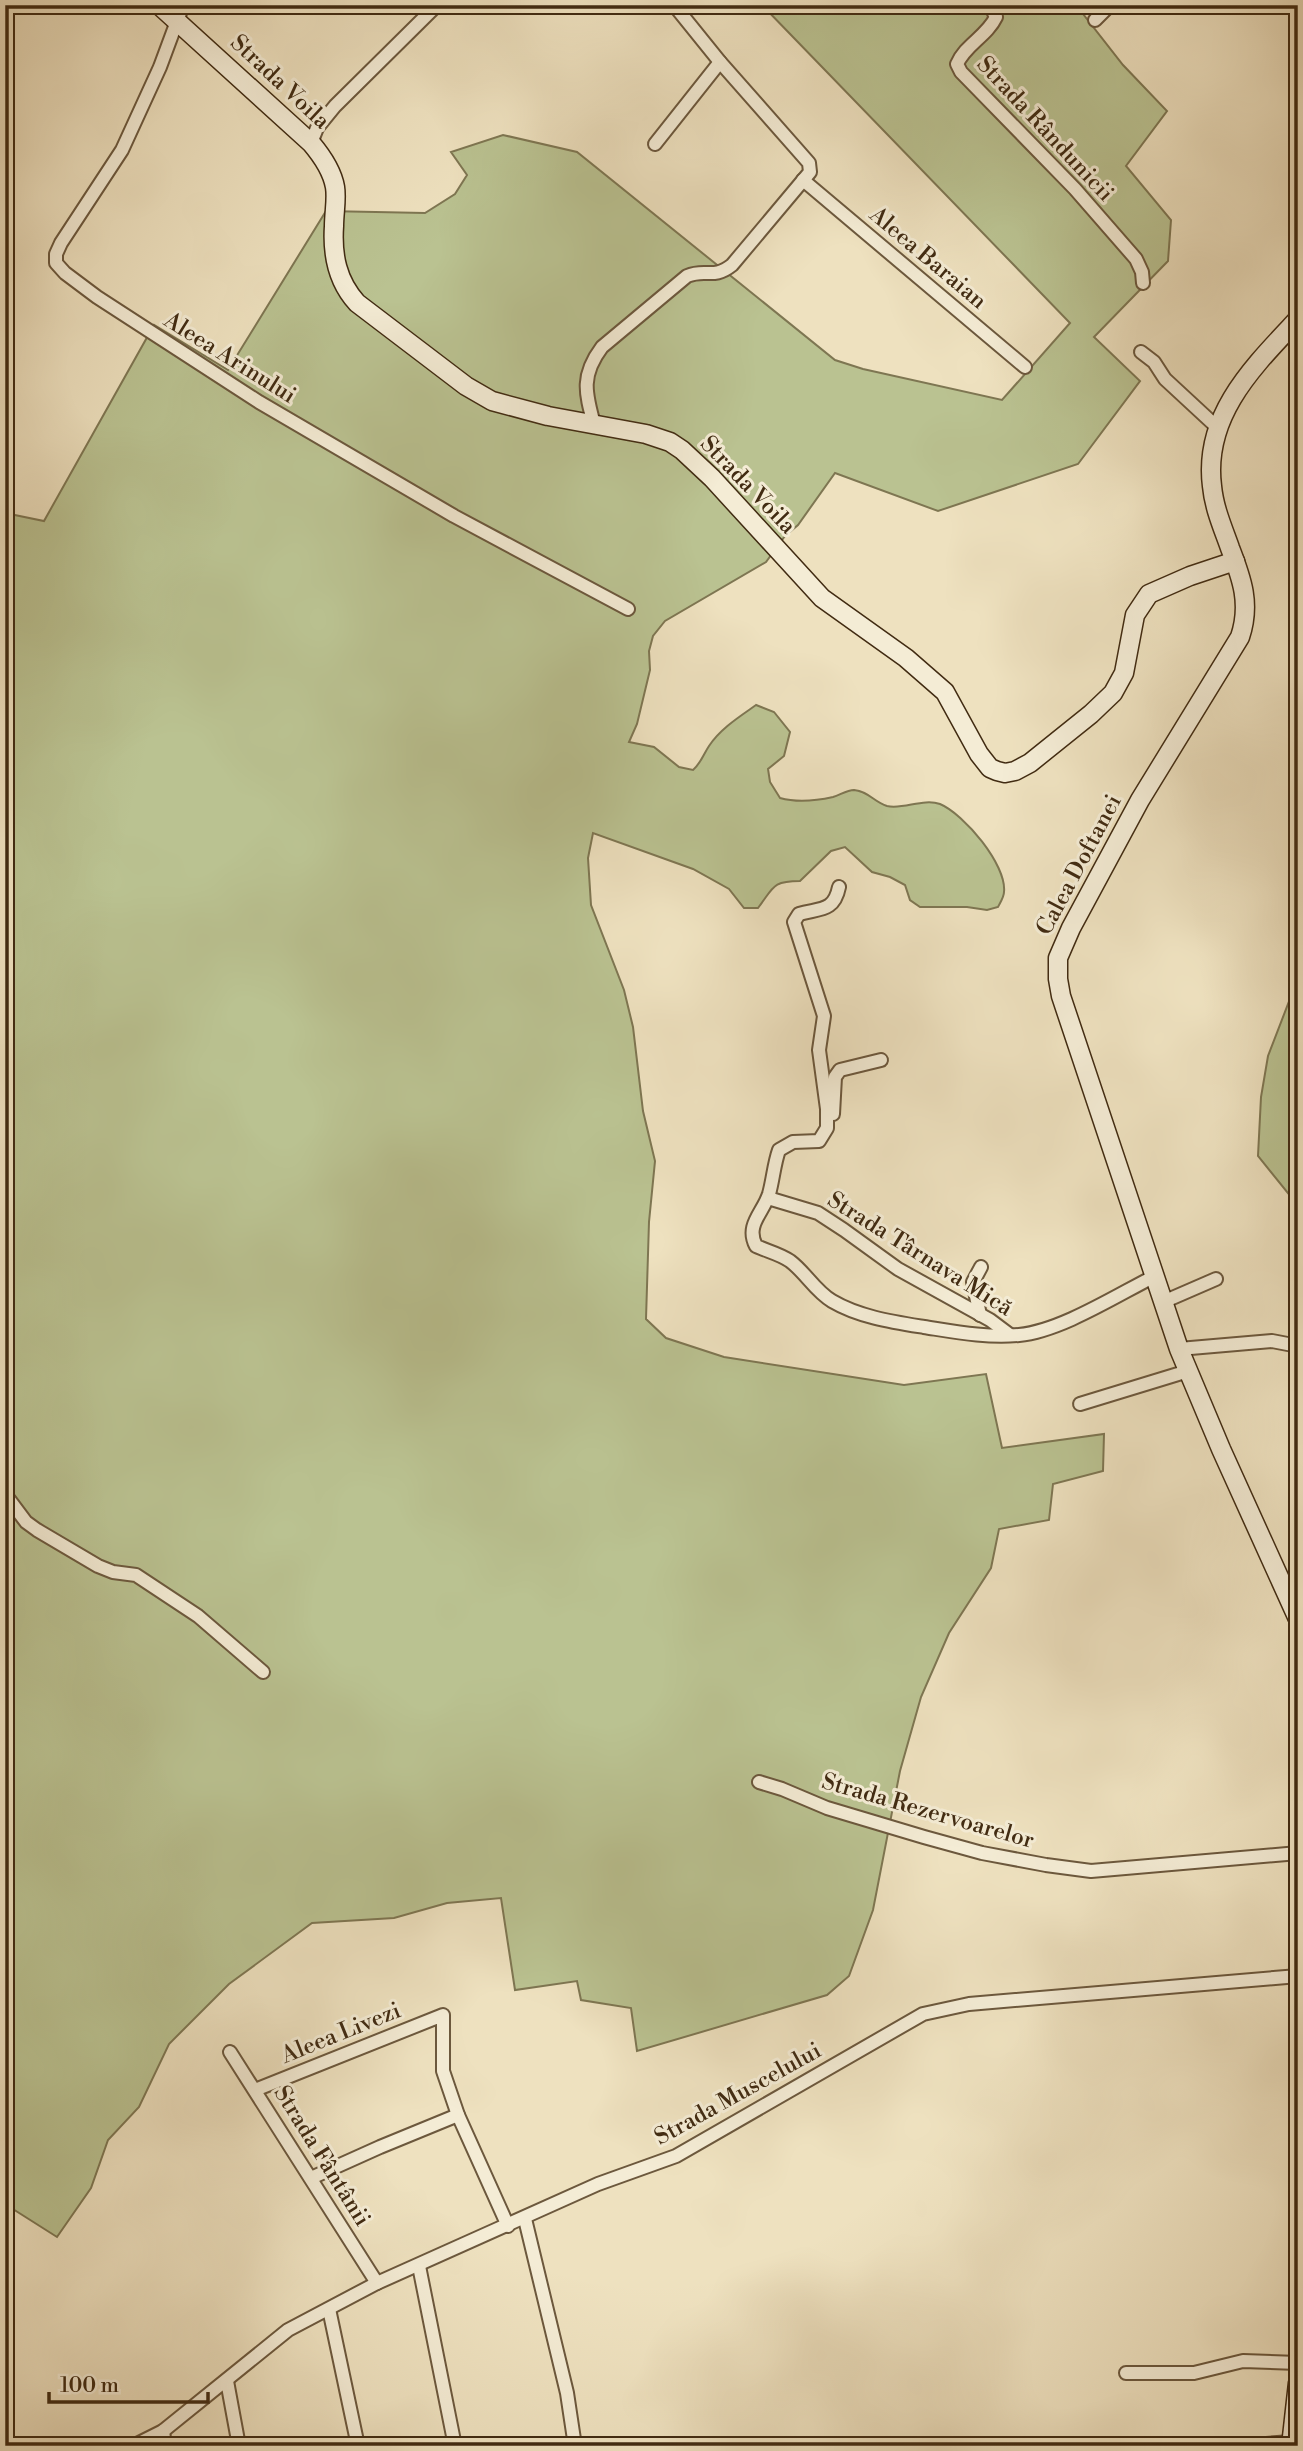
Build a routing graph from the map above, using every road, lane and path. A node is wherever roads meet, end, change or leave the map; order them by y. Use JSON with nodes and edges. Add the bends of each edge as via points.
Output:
{"nodes":[{"id":1,"x":159,"y":5,"type":"edge"},
{"id":2,"x":437,"y":5,"type":"edge"},
{"id":3,"x":674,"y":5,"type":"edge"},
{"id":4,"x":990,"y":5,"type":"edge"},
{"id":5,"x":1110,"y":5,"type":"edge"},
{"id":6,"x":180,"y":13,"type":"edge"},
{"id":7,"x":1095,"y":20,"type":"dead end"},
{"id":8,"x":720,"y":62,"type":"junction"},
{"id":9,"x":311,"y":143,"type":"junction"},
{"id":10,"x":656,"y":144,"type":"dead end"},
{"id":11,"x":803,"y":180,"type":"junction"},
{"id":12,"x":1143,"y":283,"type":"dead end"},
{"id":13,"x":1298,"y":320,"type":"edge"},
{"id":14,"x":1141,"y":352,"type":"dead end"},
{"id":15,"x":1025,"y":367,"type":"dead end"},
{"id":16,"x":594,"y":424,"type":"junction"},
{"id":17,"x":1219,"y":429,"type":"junction"},
{"id":18,"x":1235,"y":561,"type":"junction"},
{"id":19,"x":628,"y":609,"type":"dead end"},
{"id":20,"x":839,"y":887,"type":"dead end"},
{"id":21,"x":881,"y":1060,"type":"dead end"},
{"id":22,"x":827,"y":1128,"type":"junction"},
{"id":23,"x":768,"y":1198,"type":"junction"},
{"id":24,"x":981,"y":1267,"type":"dead end"},
{"id":25,"x":1156,"y":1276,"type":"junction"},
{"id":26,"x":1216,"y":1279,"type":"dead end"},
{"id":27,"x":1163,"y":1302,"type":"junction"},
{"id":28,"x":980,"y":1315,"type":"junction"},
{"id":29,"x":1010,"y":1335,"type":"junction"},
{"id":30,"x":1298,"y":1346,"type":"edge"},
{"id":31,"x":1179,"y":1349,"type":"junction"},
{"id":32,"x":1188,"y":1371,"type":"junction"},
{"id":33,"x":1080,"y":1404,"type":"dead end"},
{"id":34,"x":5,"y":1494,"type":"edge"},
{"id":35,"x":1298,"y":1619,"type":"edge"},
{"id":36,"x":262,"y":1672,"type":"dead end"},
{"id":37,"x":759,"y":1783,"type":"dead end"},
{"id":38,"x":1298,"y":1853,"type":"edge"},
{"id":39,"x":1298,"y":1976,"type":"edge"},
{"id":40,"x":230,"y":2052,"type":"dead end"},
{"id":41,"x":255,"y":2090,"type":"junction"},
{"id":42,"x":458,"y":2115,"type":"junction"},
{"id":43,"x":311,"y":2178,"type":"junction"},
{"id":44,"x":525,"y":2219,"type":"junction"},
{"id":45,"x":509,"y":2226,"type":"junction"},
{"id":46,"x":419,"y":2266,"type":"junction"},
{"id":47,"x":377,"y":2283,"type":"junction"},
{"id":48,"x":329,"y":2309,"type":"junction"},
{"id":49,"x":1298,"y":2363,"type":"edge"},
{"id":50,"x":1126,"y":2373,"type":"dead end"},
{"id":51,"x":227,"y":2381,"type":"junction"},
{"id":52,"x":1298,"y":2383,"type":"edge"},
{"id":53,"x":163,"y":2431,"type":"junction"},
{"id":54,"x":1291,"y":2444,"type":"edge"},
{"id":55,"x":133,"y":2446,"type":"edge"},
{"id":56,"x":165,"y":2446,"type":"edge"},
{"id":57,"x":239,"y":2446,"type":"edge"},
{"id":58,"x":358,"y":2446,"type":"edge"},
{"id":59,"x":454,"y":2446,"type":"edge"},
{"id":60,"x":575,"y":2446,"type":"edge"},
{"id":61,"x":1240,"y":2446,"type":"edge"}],
"edges":[{"from":1,"to":6,"type":"main road","name":"Strada Voila"},
{"from":2,"to":9,"type":"street","via":[[335,106]]},
{"from":3,"to":8,"type":"street"},
{"from":4,"to":12,"type":"street","name":"Strada Rândunicii","via":[[996,17],[961,55],[957,64],[961,72],[1136,259]]},
{"from":5,"to":7,"type":"street"},
{"from":6,"to":9,"type":"main road","name":"Strada Voila"},
{"from":6,"to":19,"type":"street","name":"Aleea Arinului","via":[[122,150],[61,243],[57,263],[97,297],[259,402],[454,516]]},
{"from":8,"to":10,"type":"street"},
{"from":8,"to":11,"type":"street","via":[[809,163],[810,172]]},
{"from":9,"to":16,"type":"main road","name":"Strada Voila","via":[[333,179],[335,258],[347,292],[357,303],[485,397],[529,412]]},
{"from":11,"to":15,"type":"street","name":"Aleea Baraian"},
{"from":11,"to":16,"type":"street","via":[[732,265],[718,274],[687,276],[602,347],[587,377]]},
{"from":13,"to":17,"type":"main road","name":"Calea Doftanei","via":[[1247,375]]},
{"from":14,"to":17,"type":"street"},
{"from":16,"to":18,"type":"main road","name":"Strada Voila","via":[[657,437],[682,450],[822,598],[934,681],[954,706],[984,762],[1005,773],[1049,749],[1113,693],[1124,673],[1135,615],[1149,594]]},
{"from":17,"to":18,"type":"main road","name":"Calea Doftanei","via":[[1212,457],[1212,486]]},
{"from":18,"to":25,"type":"main road","name":"Calea Doftanei","via":[[1247,606],[1240,637],[1140,800],[1058,958],[1061,996]]},
{"from":20,"to":22,"type":"street","via":[[829,907],[799,914],[794,922],[824,1016],[819,1050]]},
{"from":21,"to":22,"type":"street","via":[[840,1070]]},
{"from":22,"to":23,"type":"street","via":[[819,1141],[793,1142],[779,1150]]},
{"from":23,"to":28,"type":"street","name":"Strada Târnava Mică","via":[[818,1213],[898,1269]]},
{"from":23,"to":29,"type":"street","via":[[752,1227],[756,1246],[790,1261],[831,1300],[888,1321],[978,1335]]},
{"from":24,"to":28,"type":"street","via":[[973,1282]]},
{"from":25,"to":27,"type":"main road","name":"Calea Doftanei"},
{"from":25,"to":29,"type":"street","via":[[1084,1313]]},
{"from":26,"to":27,"type":"street"},
{"from":27,"to":31,"type":"main road","name":"Calea Doftanei"},
{"from":28,"to":29,"type":"street","name":"Strada Târnava Mică"},
{"from":30,"to":31,"type":"street","via":[[1272,1341]]},
{"from":31,"to":32,"type":"main road","name":"Calea Doftanei"},
{"from":32,"to":33,"type":"street"},
{"from":32,"to":35,"type":"main road","name":"Calea Doftanei"},
{"from":34,"to":36,"type":"street","via":[[37,1530],[97,1566],[136,1574],[198,1616]]},
{"from":37,"to":38,"type":"street","name":"Strada Rezervoarelor","via":[[982,1853],[1090,1871]]},
{"from":39,"to":44,"type":"street","name":"Strada Muscelului","via":[[969,2004],[923,2014],[676,2157],[598,2184]]},
{"from":40,"to":41,"type":"street","name":"Strada Fântânii"},
{"from":41,"to":42,"type":"street","name":"Aleea Livezi","via":[[443,2015],[443,2071]]},
{"from":41,"to":43,"type":"street","name":"Strada Fântânii"},
{"from":42,"to":43,"type":"street"},
{"from":42,"to":45,"type":"street"},
{"from":43,"to":47,"type":"street","name":"Strada Fântânii"},
{"from":44,"to":45,"type":"street","name":"Strada Muscelului"},
{"from":44,"to":60,"type":"street","via":[[567,2393]]},
{"from":45,"to":46,"type":"street","name":"Strada Muscelului"},
{"from":46,"to":47,"type":"street","name":"Strada Muscelului"},
{"from":46,"to":59,"type":"street"},
{"from":47,"to":48,"type":"street","name":"Strada Muscelului"},
{"from":48,"to":51,"type":"street","name":"Strada Muscelului","via":[[288,2330]]},
{"from":48,"to":58,"type":"street"},
{"from":49,"to":50,"type":"street","via":[[1242,2361],[1194,2372]]},
{"from":51,"to":53,"type":"street","name":"Strada Muscelului"},
{"from":51,"to":57,"type":"street"},
{"from":52,"to":54,"type":"main road"},
{"from":53,"to":55,"type":"street","name":"Strada Muscelului"},
{"from":53,"to":56,"type":"street"},
{"from":54,"to":61,"type":"street"}]}
